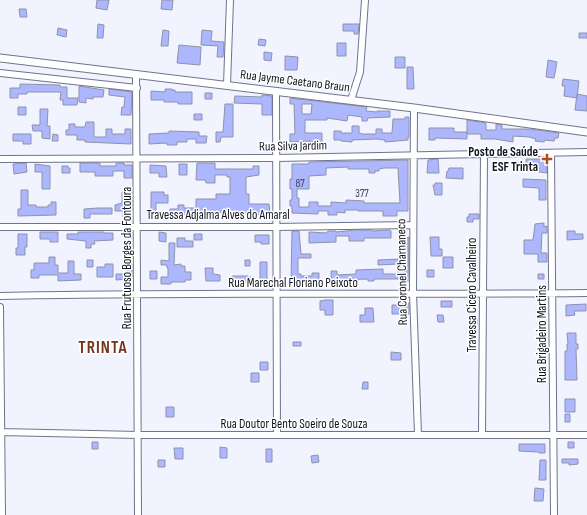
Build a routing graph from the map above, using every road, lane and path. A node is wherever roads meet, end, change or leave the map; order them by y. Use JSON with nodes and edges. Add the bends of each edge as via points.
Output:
{"nodes":[{"id":1,"x":230,"y":0,"type":"edge"},
{"id":2,"x":365,"y":0,"type":"edge"},
{"id":3,"x":0,"y":58,"type":"edge"},
{"id":4,"x":0,"y":74,"type":"edge"},
{"id":5,"x":136,"y":74,"type":"junction"},
{"id":6,"x":227,"y":85,"type":"junction"},
{"id":7,"x":137,"y":88,"type":"junction"},
{"id":8,"x":276,"y":91,"type":"junction"},
{"id":9,"x":351,"y":100,"type":"junction"},
{"id":10,"x":414,"y":108,"type":"junction"},
{"id":11,"x":587,"y":132,"type":"edge"},
{"id":12,"x":587,"y":152,"type":"edge"},
{"id":13,"x":551,"y":153,"type":"junction"},
{"id":14,"x":484,"y":154,"type":"junction"},
{"id":15,"x":413,"y":156,"type":"junction"},
{"id":16,"x":137,"y":158,"type":"junction"},
{"id":17,"x":276,"y":158,"type":"junction"},
{"id":18,"x":0,"y":160,"type":"edge"},
{"id":19,"x":412,"y":225,"type":"junction"},
{"id":20,"x":137,"y":226,"type":"junction"},
{"id":21,"x":0,"y":227,"type":"edge"},
{"id":22,"x":275,"y":227,"type":"junction"},
{"id":23,"x":413,"y":293,"type":"junction"},
{"id":24,"x":482,"y":293,"type":"junction"},
{"id":25,"x":552,"y":293,"type":"junction"},
{"id":26,"x":587,"y":293,"type":"edge"},
{"id":27,"x":138,"y":294,"type":"junction"},
{"id":28,"x":276,"y":295,"type":"junction"},
{"id":29,"x":0,"y":296,"type":"edge"},
{"id":30,"x":0,"y":307,"type":"edge"},
{"id":31,"x":1,"y":432,"type":"edge"},
{"id":32,"x":277,"y":434,"type":"junction"},
{"id":33,"x":139,"y":435,"type":"junction"},
{"id":34,"x":418,"y":435,"type":"junction"},
{"id":35,"x":587,"y":435,"type":"edge"},
{"id":36,"x":482,"y":436,"type":"junction"},
{"id":37,"x":553,"y":436,"type":"junction"},
{"id":38,"x":2,"y":515,"type":"edge"},
{"id":39,"x":138,"y":515,"type":"edge"},
{"id":40,"x":554,"y":515,"type":"edge"}],
"edges":[{"from":1,"to":6,"type":"street"},
{"from":2,"to":9,"type":"street","via":[[360,72]]},
{"from":3,"to":5,"type":"street","name":"Rua Jayme Caetano Braun"},
{"from":4,"to":7,"type":"street"},
{"from":5,"to":6,"type":"street","name":"Rua Jayme Caetano Braun"},
{"from":5,"to":7,"type":"street","name":"Rua Frutuoso Borges da Fontoura"},
{"from":6,"to":8,"type":"street","name":"Rua Jayme Caetano Braun"},
{"from":7,"to":16,"type":"street","name":"Rua Frutuoso Borges da Fontoura"},
{"from":8,"to":9,"type":"street","name":"Rua Jayme Caetano Braun"},
{"from":8,"to":17,"type":"street"},
{"from":9,"to":10,"type":"street","name":"Rua Jayme Caetano Braun"},
{"from":10,"to":11,"type":"street","name":"Rua Jayme Caetano Braun"},
{"from":10,"to":15,"type":"street","name":"Rua Coronel Charnaneco"},
{"from":12,"to":13,"type":"street","name":"Rua Silva Jardim"},
{"from":13,"to":14,"type":"street","name":"Rua Silva Jardim"},
{"from":13,"to":25,"type":"street","name":"Rua Brigadeiro Martins"},
{"from":14,"to":15,"type":"street","name":"Rua Silva Jardim"},
{"from":14,"to":24,"type":"street","name":"Travessa Cícero Cavalheiro"},
{"from":15,"to":17,"type":"street","name":"Rua Silva Jardim"},
{"from":15,"to":19,"type":"street","name":"Rua Coronel Charnaneco"},
{"from":16,"to":17,"type":"street","name":"Rua Silva Jardim"},
{"from":16,"to":18,"type":"street","name":"Rua Silva Jardim"},
{"from":16,"to":20,"type":"street","name":"Rua Frutuoso Borges da Fontoura"},
{"from":17,"to":22,"type":"street"},
{"from":19,"to":22,"type":"street","name":"Travessa Adjalma Alves do Amaral"},
{"from":19,"to":23,"type":"street","name":"Rua Coronel Charnaneco"},
{"from":20,"to":21,"type":"street","name":"Travessa Adjalma Alves do Amaral"},
{"from":20,"to":22,"type":"street","name":"Travessa Adjalma Alves do Amaral"},
{"from":20,"to":27,"type":"street","name":"Rua Frutuoso Borges da Fontoura"},
{"from":22,"to":28,"type":"street"},
{"from":23,"to":24,"type":"street","name":"Rua Marechal Floriano Peixoto"},
{"from":23,"to":28,"type":"street","name":"Rua Marechal Floriano Peixoto"},
{"from":23,"to":34,"type":"street","name":"Rua Coronel Charnaneco"},
{"from":24,"to":25,"type":"street","name":"Rua Marechal Floriano Peixoto"},
{"from":24,"to":36,"type":"street","name":"Travessa Cícero Cavalheiro"},
{"from":25,"to":26,"type":"street","name":"Rua Marechal Floriano Peixoto"},
{"from":25,"to":37,"type":"street","name":"Rua Brigadeiro Martins"},
{"from":27,"to":28,"type":"street","name":"Rua Marechal Floriano Peixoto"},
{"from":27,"to":29,"type":"street","name":"Rua Marechal Floriano Peixoto"},
{"from":27,"to":33,"type":"street","name":"Rua Frutuoso Borges da Fontoura"},
{"from":28,"to":32,"type":"street"},
{"from":30,"to":31,"type":"street"},
{"from":31,"to":33,"type":"street","name":"Rua Doutor Bento Soeiro de Souza"},
{"from":31,"to":38,"type":"street"},
{"from":32,"to":33,"type":"street","name":"Rua Doutor Bento Soeiro de Souza"},
{"from":32,"to":34,"type":"street","name":"Rua Doutor Bento Soeiro de Souza"},
{"from":33,"to":39,"type":"street","name":"Rua Frutuoso Borges da Fontoura"},
{"from":34,"to":36,"type":"street","name":"Rua Doutor Bento Soeiro de Souza"},
{"from":35,"to":37,"type":"street","name":"Rua Doutor Bento Soeiro de Souza"},
{"from":36,"to":37,"type":"street","name":"Rua Doutor Bento Soeiro de Souza"},
{"from":37,"to":40,"type":"street","name":"Rua Brigadeiro Martins"}]}
